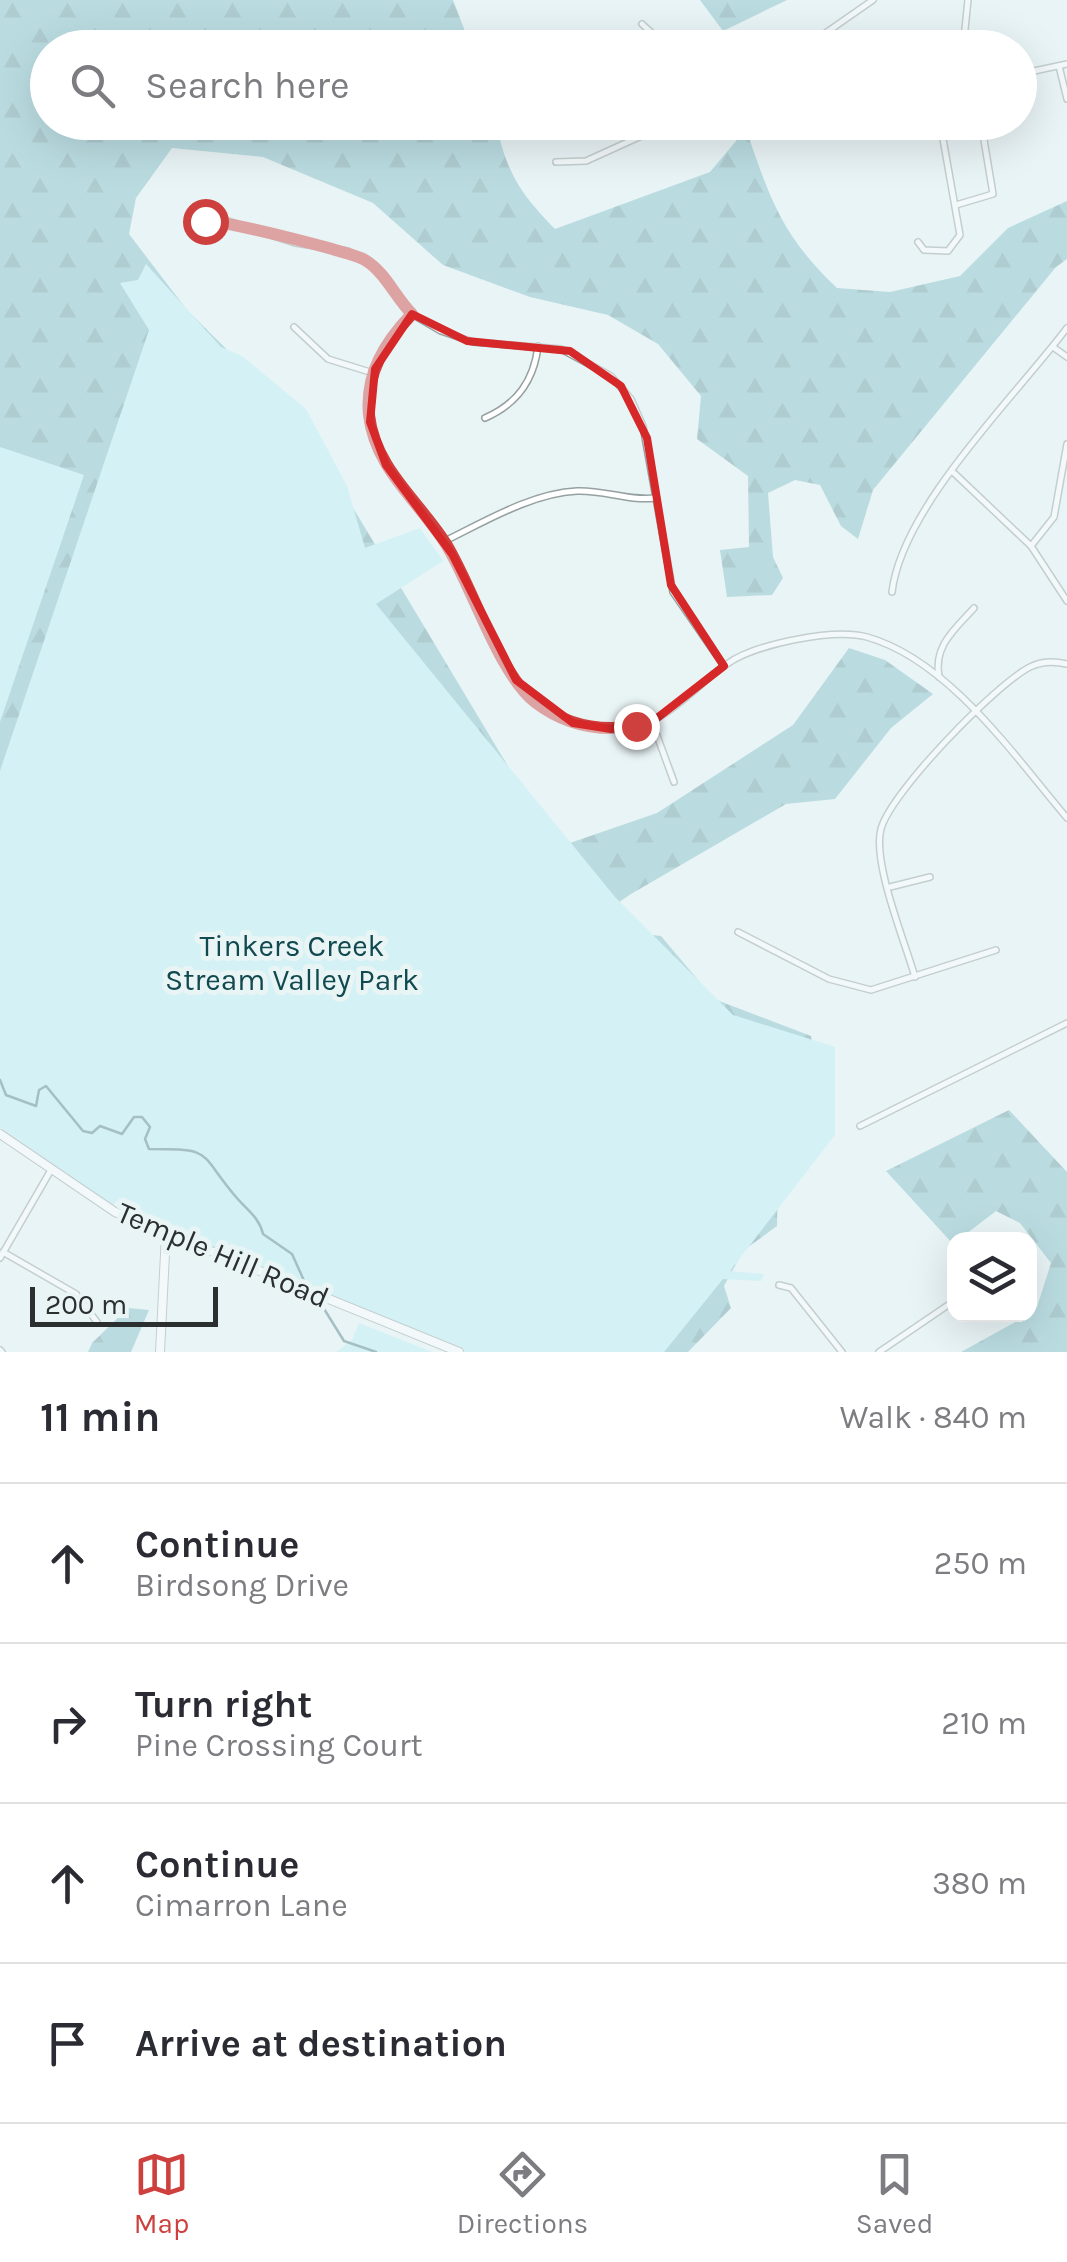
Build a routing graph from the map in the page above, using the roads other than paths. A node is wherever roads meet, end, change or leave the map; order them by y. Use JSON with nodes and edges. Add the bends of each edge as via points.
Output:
{"nodes":[{"id":1,"x":873,"y":0,"type":"edge"},
{"id":2,"x":968,"y":0,"type":"edge"},
{"id":3,"x":642,"y":24,"type":"dead end"},
{"id":4,"x":648,"y":30,"type":"edge"},
{"id":5,"x":830,"y":30,"type":"edge"},
{"id":6,"x":966,"y":30,"type":"edge"},
{"id":7,"x":1063,"y":65,"type":"edge"},
{"id":8,"x":1037,"y":70,"type":"edge"},
{"id":9,"x":1067,"y":99,"type":"edge"},
{"id":10,"x":632,"y":140,"type":"edge"},
{"id":11,"x":943,"y":140,"type":"edge"},
{"id":12,"x":983,"y":140,"type":"edge"},
{"id":13,"x":556,"y":162,"type":"dead end"},
{"id":14,"x":955,"y":205,"type":"junction"},
{"id":15,"x":200,"y":223,"type":"dead end"},
{"id":16,"x":918,"y":242,"type":"dead end"},
{"id":17,"x":412,"y":314,"type":"junction"},
{"id":18,"x":294,"y":328,"type":"dead end"},
{"id":19,"x":1067,"y":328,"type":"edge"},
{"id":20,"x":538,"y":346,"type":"junction"},
{"id":21,"x":1053,"y":347,"type":"junction"},
{"id":22,"x":1067,"y":357,"type":"edge"},
{"id":23,"x":373,"y":373,"type":"junction"},
{"id":24,"x":484,"y":418,"type":"dead end"},
{"id":25,"x":1067,"y":444,"type":"edge"},
{"id":26,"x":953,"y":472,"type":"junction"},
{"id":27,"x":656,"y":498,"type":"junction"},
{"id":28,"x":444,"y":541,"type":"junction"},
{"id":29,"x":1031,"y":546,"type":"junction"},
{"id":30,"x":892,"y":592,"type":"dead end"},
{"id":31,"x":1067,"y":601,"type":"edge"},
{"id":32,"x":974,"y":608,"type":"dead end"},
{"id":33,"x":1067,"y":664,"type":"edge"},
{"id":34,"x":724,"y":666,"type":"junction"},
{"id":35,"x":938,"y":678,"type":"junction"},
{"id":36,"x":976,"y":710,"type":"junction"},
{"id":37,"x":652,"y":722,"type":"junction"},
{"id":38,"x":674,"y":782,"type":"dead end"},
{"id":39,"x":1067,"y":818,"type":"edge"},
{"id":40,"x":930,"y":877,"type":"dead end"},
{"id":41,"x":890,"y":887,"type":"junction"},
{"id":42,"x":738,"y":932,"type":"dead end"},
{"id":43,"x":996,"y":950,"type":"dead end"},
{"id":44,"x":915,"y":977,"type":"junction"},
{"id":45,"x":1067,"y":1023,"type":"edge"},
{"id":46,"x":860,"y":1126,"type":"dead end"},
{"id":47,"x":0,"y":1134,"type":"edge"},
{"id":48,"x":51,"y":1170,"type":"junction"},
{"id":49,"x":166,"y":1234,"type":"junction"},
{"id":50,"x":2,"y":1255,"type":"edge"},
{"id":51,"x":779,"y":1285,"type":"dead end"},
{"id":52,"x":947,"y":1307,"type":"edge"},
{"id":53,"x":97,"y":1322,"type":"dead end"},
{"id":54,"x":160,"y":1352,"type":"edge"},
{"id":55,"x":459,"y":1352,"type":"edge"},
{"id":56,"x":842,"y":1352,"type":"edge"},
{"id":57,"x":879,"y":1352,"type":"edge"}],
"edges":[{"from":1,"to":5,"type":"street"},
{"from":2,"to":6,"type":"street"},
{"from":3,"to":4,"type":"street"},
{"from":7,"to":8,"type":"street"},
{"from":7,"to":9,"type":"street"},
{"from":10,"to":13,"type":"street","via":[[586,161]]},
{"from":11,"to":14,"type":"street"},
{"from":12,"to":14,"type":"street","via":[[993,194]]},
{"from":14,"to":16,"type":"street","via":[[960,235],[954,248],[928,252]]},
{"from":15,"to":17,"type":"street","via":[[227,220],[348,251],[376,268]]},
{"from":17,"to":20,"type":"street","via":[[461,339]]},
{"from":17,"to":23,"type":"street"},
{"from":18,"to":23,"type":"street","via":[[328,359]]},
{"from":19,"to":21,"type":"street"},
{"from":20,"to":24,"type":"street","via":[[524,389]]},
{"from":20,"to":27,"type":"street","via":[[578,354],[621,386],[643,426]]},
{"from":21,"to":22,"type":"street"},
{"from":21,"to":26,"type":"street"},
{"from":23,"to":28,"type":"street","via":[[374,438],[386,466]]},
{"from":25,"to":29,"type":"street","via":[[1054,517]]},
{"from":26,"to":29,"type":"street"},
{"from":26,"to":30,"type":"street","via":[[906,538]]},
{"from":27,"to":28,"type":"street","via":[[565,492]]},
{"from":27,"to":34,"type":"street","via":[[673,592]]},
{"from":28,"to":37,"type":"street","via":[[510,672],[534,702],[592,728]]},
{"from":29,"to":31,"type":"street"},
{"from":32,"to":35,"type":"street","via":[[941,645]]},
{"from":33,"to":36,"type":"street","via":[[1030,667]]},
{"from":34,"to":35,"type":"street","via":[[760,648],[835,635],[891,647]]},
{"from":34,"to":37,"type":"street"},
{"from":35,"to":36,"type":"street"},
{"from":36,"to":39,"type":"street"},
{"from":36,"to":41,"type":"street","via":[[900,795],[880,830]]},
{"from":37,"to":38,"type":"street"},
{"from":40,"to":41,"type":"street"},
{"from":41,"to":44,"type":"street"},
{"from":42,"to":44,"type":"street","via":[[828,979],[871,990]]},
{"from":43,"to":44,"type":"street"},
{"from":45,"to":46,"type":"street"},
{"from":47,"to":48,"type":"main road","name":"Temple Hill Road"},
{"from":48,"to":49,"type":"main road","name":"Temple Hill Road","via":[[116,1212]]},
{"from":48,"to":50,"type":"street"},
{"from":49,"to":54,"type":"main road"},
{"from":49,"to":55,"type":"main road","name":"Temple Hill Road"},
{"from":50,"to":53,"type":"street","via":[[76,1294]]},
{"from":51,"to":56,"type":"street","via":[[790,1288]]},
{"from":52,"to":57,"type":"street"}]}
